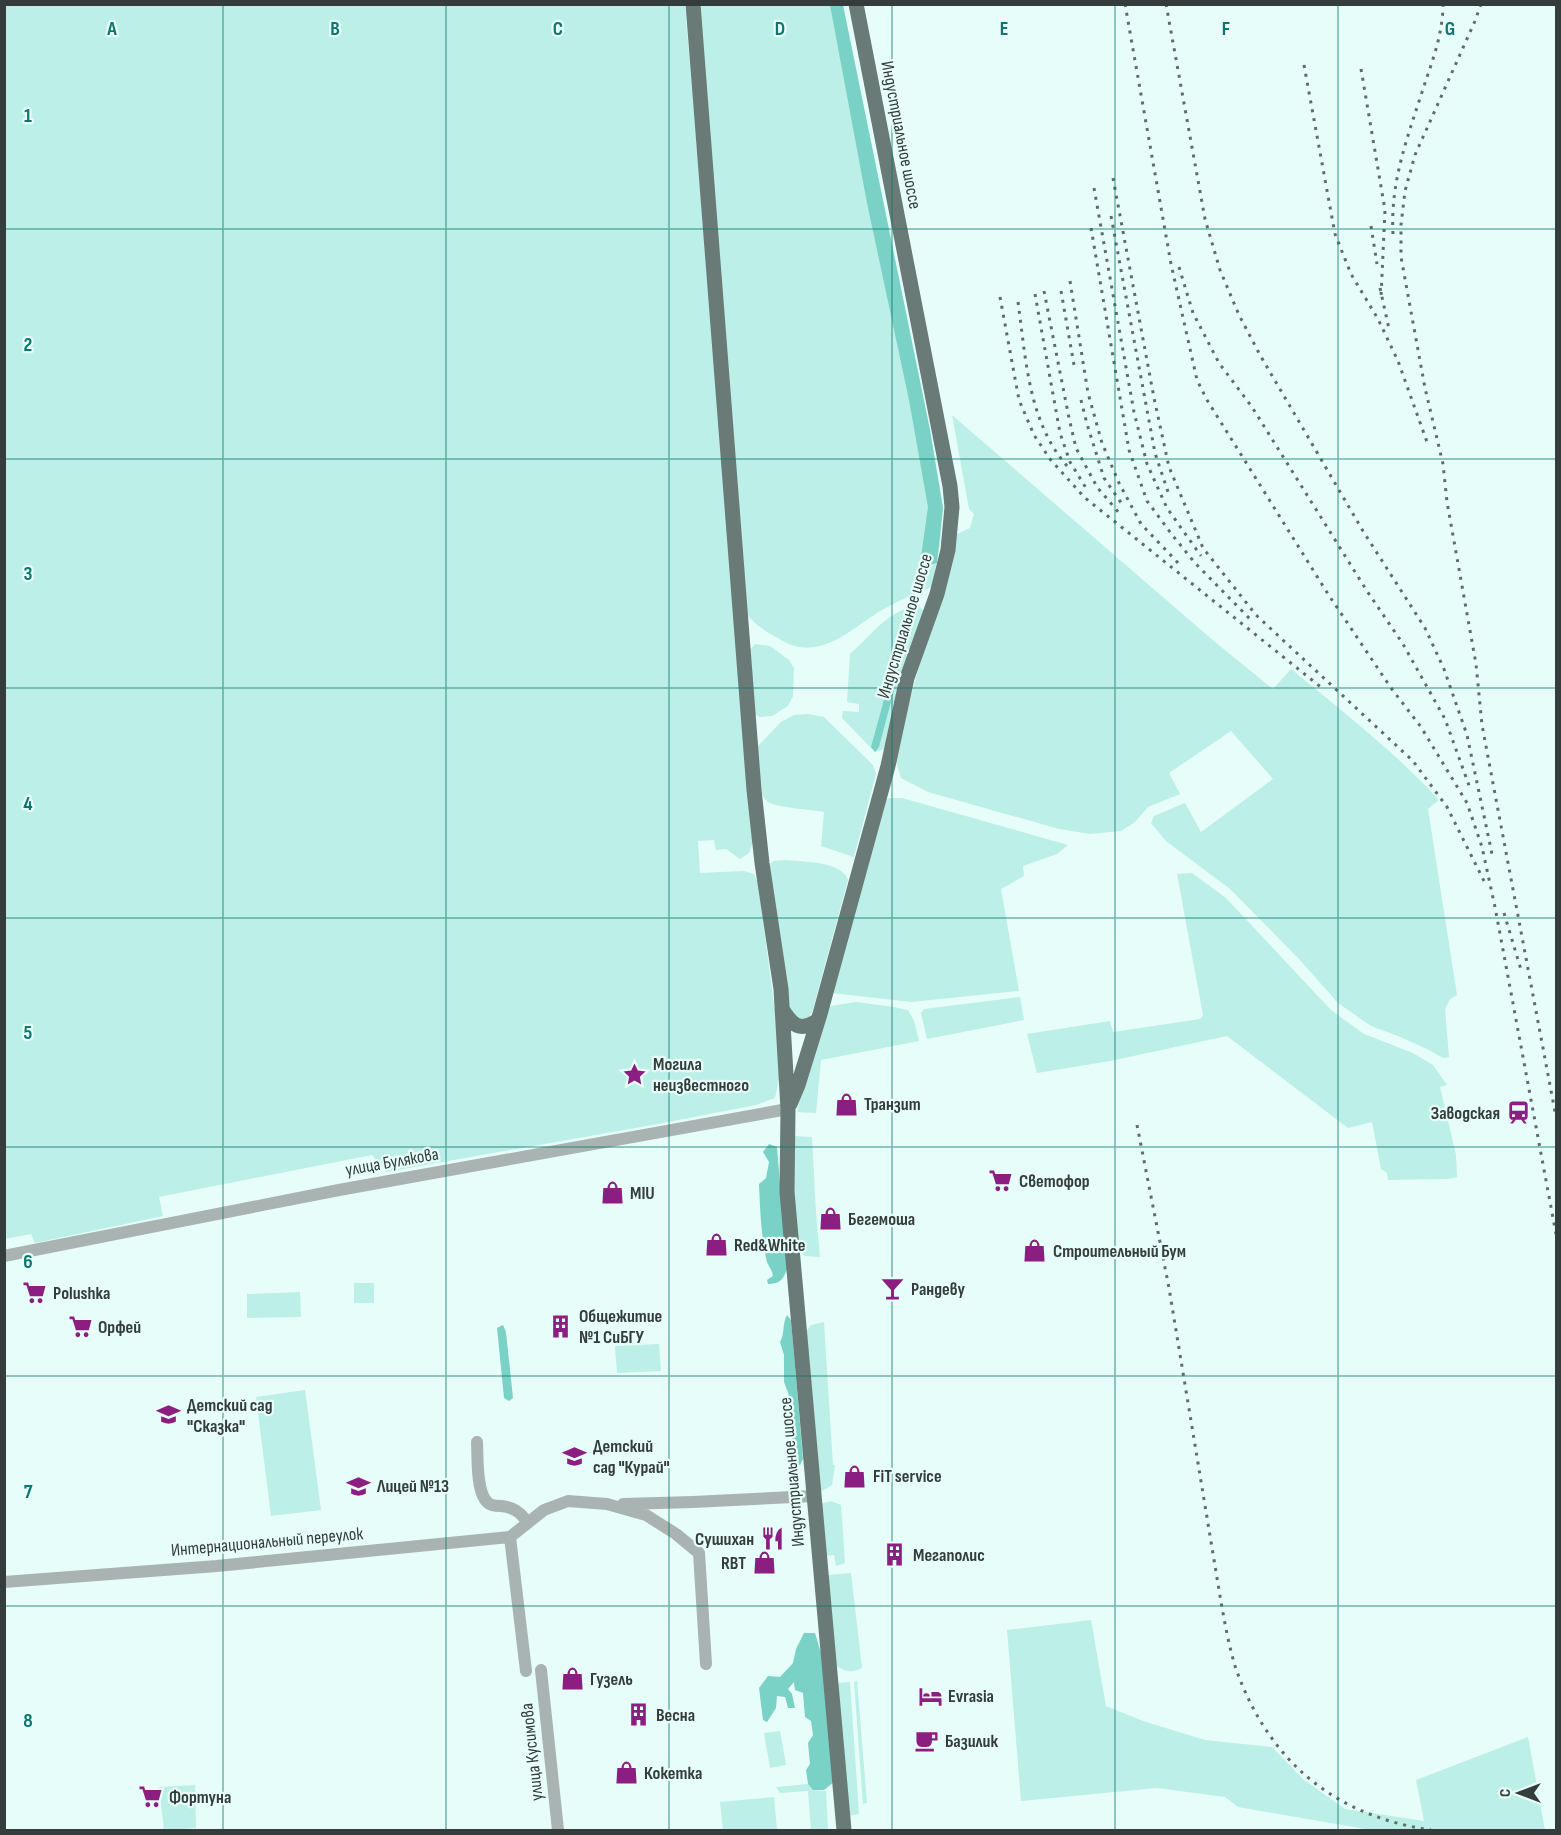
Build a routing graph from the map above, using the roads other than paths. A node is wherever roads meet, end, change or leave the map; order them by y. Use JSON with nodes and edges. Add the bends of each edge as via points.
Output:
{"nodes":[{"id":1,"x":693,"y":4,"type":"edge"},
{"id":2,"x":856,"y":4,"type":"edge"},
{"id":3,"x":782,"y":1009,"type":"junction"},
{"id":4,"x":818,"y":1020,"type":"junction"},
{"id":5,"x":788,"y":1109,"type":"junction"},
{"id":6,"x":4,"y":1256,"type":"edge"},
{"id":7,"x":477,"y":1442,"type":"dead end"},
{"id":8,"x":814,"y":1496,"type":"junction"},
{"id":9,"x":607,"y":1504,"type":"junction"},
{"id":10,"x":528,"y":1524,"type":"junction"},
{"id":11,"x":510,"y":1537,"type":"junction"},
{"id":12,"x":4,"y":1582,"type":"edge"},
{"id":13,"x":706,"y":1664,"type":"dead end"},
{"id":14,"x":541,"y":1670,"type":"dead end"},
{"id":15,"x":526,"y":1671,"type":"dead end"},
{"id":16,"x":558,"y":1830,"type":"edge"},
{"id":17,"x":844,"y":1830,"type":"edge"}],
"edges":[{"from":1,"to":3,"type":"main road","name":"Индустриальное шоссе","via":[[754,790]]},
{"from":2,"to":4,"type":"main road","name":"Индустриальное шоссе","via":[[952,507],[948,550],[937,594],[907,678],[888,766]]},
{"from":3,"to":4,"type":"main road","via":[[790,1022],[801,1026]]},
{"from":3,"to":5,"type":"main road","name":"Индустриальное шоссе"},
{"from":4,"to":5,"type":"main road","name":"Индустриальное шоссе"},
{"from":5,"to":6,"type":"street","name":"улица Булякова","via":[[339,1190]]},
{"from":5,"to":8,"type":"main road","name":"Индустриальное шоссе","via":[[787,1192]]},
{"from":7,"to":10,"type":"street","via":[[485,1501],[517,1510]]},
{"from":8,"to":9,"type":"street"},
{"from":8,"to":17,"type":"main road","name":"Индустриальное шоссе"},
{"from":9,"to":10,"type":"street","via":[[568,1502],[544,1510]]},
{"from":9,"to":13,"type":"street","via":[[646,1515],[699,1553]]},
{"from":10,"to":11,"type":"street"},
{"from":11,"to":12,"type":"street","name":"Интернациональный переулок"},
{"from":11,"to":15,"type":"street"},
{"from":14,"to":16,"type":"street","name":"улица Кусимова"}]}
